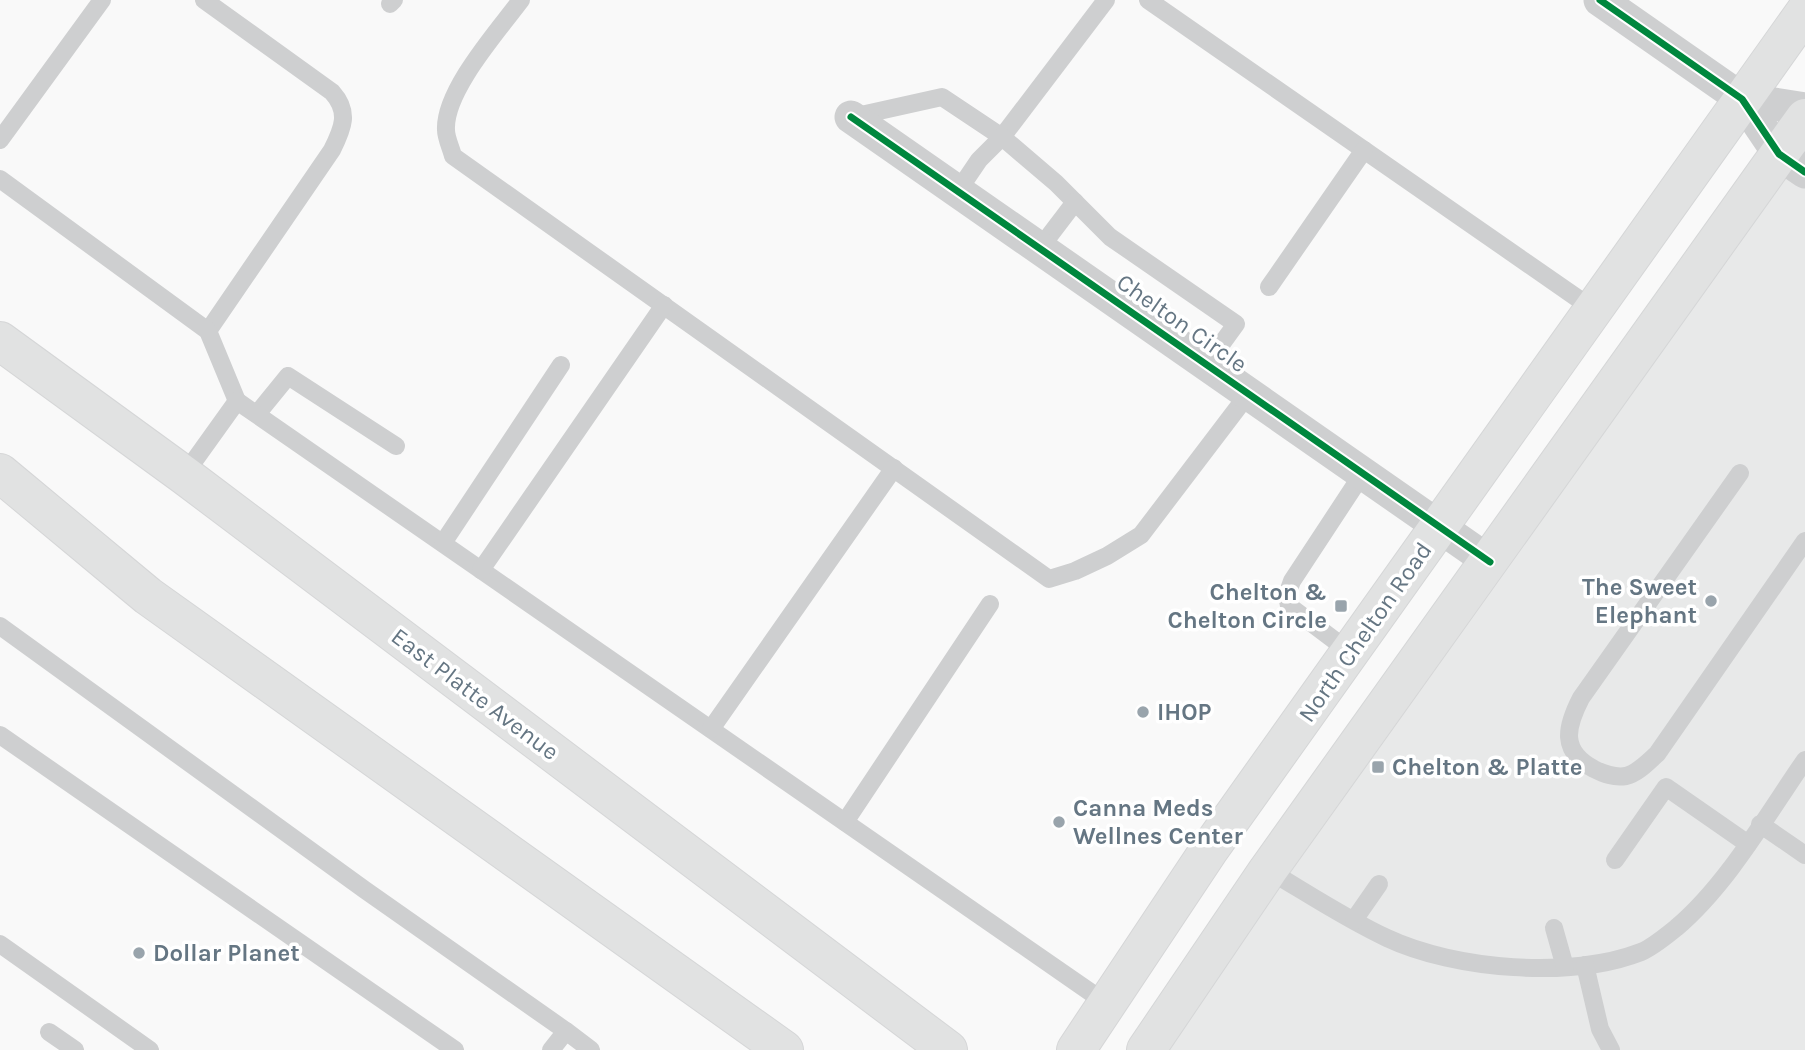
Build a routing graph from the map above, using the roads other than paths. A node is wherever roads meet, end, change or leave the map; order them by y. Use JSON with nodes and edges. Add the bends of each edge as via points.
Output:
{"nodes":[{"id":1,"x":102,"y":0,"type":"edge"},
{"id":2,"x":204,"y":0,"type":"edge"},
{"id":3,"x":521,"y":0,"type":"edge"},
{"id":4,"x":1106,"y":0,"type":"edge"},
{"id":5,"x":1147,"y":0,"type":"edge"},
{"id":6,"x":1600,"y":0,"type":"edge"},
{"id":7,"x":1805,"y":12,"type":"edge"},
{"id":8,"x":1742,"y":99,"type":"junction"},
{"id":9,"x":1805,"y":108,"type":"edge"},
{"id":10,"x":852,"y":117,"type":"joint"},
{"id":11,"x":1805,"y":118,"type":"edge"},
{"id":12,"x":1002,"y":137,"type":"junction"},
{"id":13,"x":0,"y":140,"type":"edge"},
{"id":14,"x":1364,"y":150,"type":"junction"},
{"id":15,"x":1792,"y":163,"type":"edge"},
{"id":16,"x":0,"y":179,"type":"edge"},
{"id":17,"x":958,"y":191,"type":"junction"},
{"id":18,"x":1075,"y":202,"type":"junction"},
{"id":19,"x":1040,"y":248,"type":"junction"},
{"id":20,"x":1269,"y":287,"type":"dead end"},
{"id":21,"x":664,"y":305,"type":"junction"},
{"id":22,"x":1593,"y":309,"type":"junction"},
{"id":23,"x":208,"y":331,"type":"junction"},
{"id":24,"x":0,"y":341,"type":"edge"},
{"id":25,"x":1207,"y":364,"type":"junction"},
{"id":26,"x":561,"y":365,"type":"dead end"},
{"id":27,"x":1249,"y":393,"type":"junction"},
{"id":28,"x":237,"y":401,"type":"junction"},
{"id":29,"x":257,"y":414,"type":"junction"},
{"id":30,"x":396,"y":446,"type":"dead end"},
{"id":31,"x":894,"y":468,"type":"junction"},
{"id":32,"x":1363,"y":472,"type":"junction"},
{"id":33,"x":0,"y":473,"type":"edge"},
{"id":34,"x":1740,"y":473,"type":"dead end"},
{"id":35,"x":184,"y":475,"type":"junction"},
{"id":36,"x":1440,"y":526,"type":"junction"},
{"id":37,"x":1805,"y":541,"type":"edge"},
{"id":38,"x":443,"y":543,"type":"junction"},
{"id":39,"x":1490,"y":562,"type":"junction"},
{"id":40,"x":481,"y":570,"type":"junction"},
{"id":41,"x":990,"y":604,"type":"dead end"},
{"id":42,"x":0,"y":626,"type":"edge"},
{"id":43,"x":1350,"y":652,"type":"junction"},
{"id":44,"x":712,"y":729,"type":"junction"},
{"id":45,"x":0,"y":736,"type":"edge"},
{"id":46,"x":1805,"y":761,"type":"edge"},
{"id":47,"x":845,"y":822,"type":"junction"},
{"id":48,"x":1760,"y":824,"type":"junction"},
{"id":49,"x":1748,"y":844,"type":"junction"},
{"id":50,"x":1805,"y":855,"type":"edge"},
{"id":51,"x":1615,"y":860,"type":"dead end"},
{"id":52,"x":1268,"y":870,"type":"junction"},
{"id":53,"x":1379,"y":884,"type":"dead end"},
{"id":54,"x":1354,"y":920,"type":"junction"},
{"id":55,"x":1554,"y":928,"type":"dead end"},
{"id":56,"x":0,"y":944,"type":"edge"},
{"id":57,"x":1585,"y":965,"type":"junction"},
{"id":58,"x":1564,"y":967,"type":"junction"},
{"id":59,"x":1106,"y":1003,"type":"junction"},
{"id":60,"x":566,"y":1031,"type":"junction"},
{"id":61,"x":49,"y":1032,"type":"dead end"},
{"id":62,"x":75,"y":1050,"type":"edge"},
{"id":63,"x":150,"y":1050,"type":"edge"},
{"id":64,"x":455,"y":1050,"type":"edge"},
{"id":65,"x":551,"y":1050,"type":"edge"},
{"id":66,"x":591,"y":1050,"type":"edge"},
{"id":67,"x":784,"y":1050,"type":"edge"},
{"id":68,"x":947,"y":1050,"type":"edge"},
{"id":69,"x":1076,"y":1050,"type":"edge"},
{"id":70,"x":1146,"y":1050,"type":"edge"},
{"id":71,"x":1611,"y":1050,"type":"edge"}],
"edges":[{"from":1,"to":13,"type":"lane"},
{"from":2,"to":23,"type":"lane","via":[[332,92],[344,114],[332,150]]},
{"from":3,"to":21,"type":"lane","via":[[457,88],[446,130],[453,156]]},
{"from":4,"to":12,"type":"lane"},
{"from":5,"to":14,"type":"lane"},
{"from":6,"to":8,"type":"street"},
{"from":7,"to":8,"type":"main road","name":"North Chelton Road"},
{"from":8,"to":9,"type":"street"},
{"from":8,"to":15,"type":"street"},
{"from":8,"to":22,"type":"main road","name":"North Chelton Road"},
{"from":10,"to":12,"type":"lane","via":[[942,97]]},
{"from":10,"to":17,"type":"street","name":"Chelton Circle"},
{"from":11,"to":15,"type":"main road"},
{"from":12,"to":17,"type":"lane"},
{"from":12,"to":18,"type":"lane"},
{"from":14,"to":20,"type":"lane"},
{"from":14,"to":22,"type":"lane"},
{"from":15,"to":39,"type":"main road"},
{"from":16,"to":23,"type":"lane"},
{"from":17,"to":19,"type":"street","name":"Chelton Circle"},
{"from":18,"to":19,"type":"lane"},
{"from":18,"to":25,"type":"lane","via":[[1110,237],[1236,324]]},
{"from":19,"to":25,"type":"street","name":"Chelton Circle"},
{"from":21,"to":31,"type":"lane"},
{"from":21,"to":40,"type":"lane"},
{"from":22,"to":36,"type":"main road","name":"North Chelton Road"},
{"from":23,"to":28,"type":"lane"},
{"from":24,"to":35,"type":"main road","name":"East Platte Avenue"},
{"from":25,"to":27,"type":"street","name":"Chelton Circle"},
{"from":26,"to":38,"type":"lane"},
{"from":27,"to":31,"type":"lane","via":[[1141,535],[1107,556],[1049,579]]},
{"from":27,"to":32,"type":"street","name":"Chelton Circle"},
{"from":28,"to":29,"type":"lane"},
{"from":28,"to":35,"type":"lane"},
{"from":29,"to":30,"type":"lane","via":[[288,376]]},
{"from":29,"to":38,"type":"lane"},
{"from":31,"to":44,"type":"lane"},
{"from":32,"to":36,"type":"street","name":"Chelton Circle"},
{"from":32,"to":43,"type":"lane","via":[[1287,595],[1289,606]]},
{"from":33,"to":67,"type":"main road","via":[[148,596]]},
{"from":34,"to":37,"type":"lane","via":[[1581,698],[1568,731],[1578,759],[1609,776],[1626,776],[1657,754]]},
{"from":35,"to":68,"type":"main road","name":"East Platte Avenue"},
{"from":36,"to":39,"type":"street","name":"Chelton Circle"},
{"from":36,"to":43,"type":"main road","name":"North Chelton Road"},
{"from":38,"to":40,"type":"lane"},
{"from":39,"to":52,"type":"main road"},
{"from":40,"to":44,"type":"lane"},
{"from":41,"to":47,"type":"lane"},
{"from":42,"to":60,"type":"lane"},
{"from":43,"to":59,"type":"main road","name":"North Chelton Road"},
{"from":44,"to":47,"type":"lane"},
{"from":45,"to":64,"type":"lane"},
{"from":46,"to":48,"type":"lane"},
{"from":47,"to":59,"type":"lane"},
{"from":48,"to":49,"type":"lane"},
{"from":48,"to":50,"type":"lane"},
{"from":49,"to":51,"type":"lane","via":[[1666,787]]},
{"from":49,"to":57,"type":"lane","via":[[1705,901],[1676,928],[1644,951]]},
{"from":52,"to":54,"type":"lane"},
{"from":52,"to":70,"type":"main road"},
{"from":53,"to":54,"type":"lane"},
{"from":54,"to":58,"type":"lane","via":[[1425,953],[1537,969]]},
{"from":55,"to":58,"type":"lane"},
{"from":56,"to":63,"type":"lane"},
{"from":57,"to":58,"type":"lane"},
{"from":57,"to":71,"type":"lane","via":[[1600,1029]]},
{"from":59,"to":69,"type":"main road","name":"North Chelton Road"},
{"from":60,"to":65,"type":"lane"},
{"from":60,"to":66,"type":"lane"},
{"from":61,"to":62,"type":"lane"}]}
